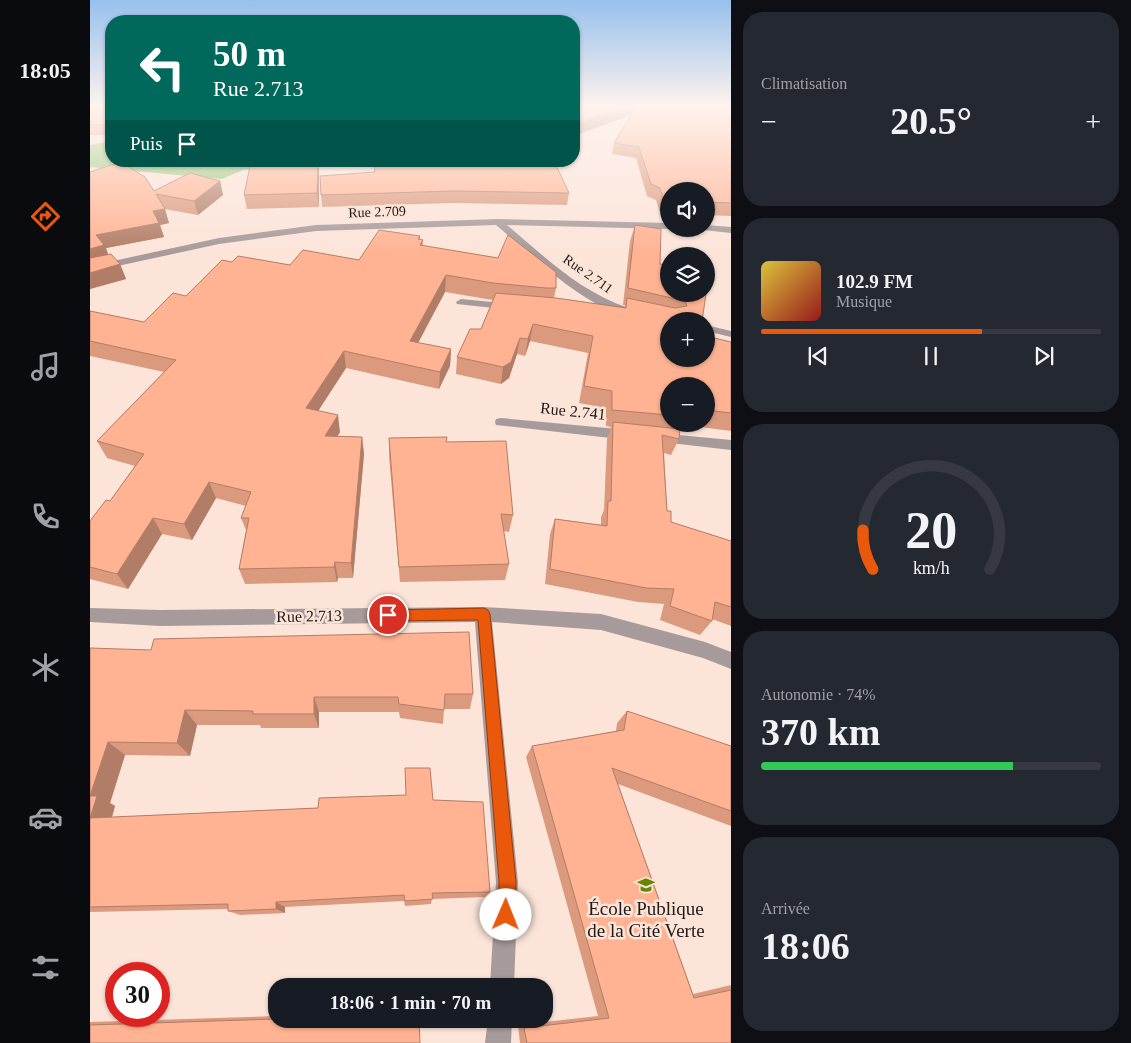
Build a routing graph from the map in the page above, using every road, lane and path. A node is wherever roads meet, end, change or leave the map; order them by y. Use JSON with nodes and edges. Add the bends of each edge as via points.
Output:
{"nodes":[{"id":1,"x":498,"y":222,"type":"junction"},
{"id":2,"x":660,"y":226,"type":"edge"},
{"id":3,"x":715,"y":229,"type":"edge"},
{"id":4,"x":731,"y":230,"type":"edge"},
{"id":5,"x":90,"y":269,"type":"edge"},
{"id":6,"x":461,"y":302,"type":"dead end"},
{"id":7,"x":608,"y":306,"type":"junction"},
{"id":8,"x":525,"y":308,"type":"edge"},
{"id":9,"x":590,"y":308,"type":"edge"},
{"id":10,"x":636,"y":313,"type":"edge"},
{"id":11,"x":715,"y":330,"type":"edge"},
{"id":12,"x":731,"y":334,"type":"edge"},
{"id":13,"x":502,"y":422,"type":"dead end"},
{"id":14,"x":731,"y":445,"type":"edge"},
{"id":15,"x":484,"y":614,"type":"junction"},
{"id":16,"x":90,"y":615,"type":"edge"},
{"id":17,"x":731,"y":661,"type":"edge"},
{"id":18,"x":502,"y":978,"type":"edge"},
{"id":19,"x":499,"y":1028,"type":"edge"},
{"id":20,"x":498,"y":1043,"type":"edge"}],
"edges":[{"from":1,"to":2,"type":"street","name":"Rue 2.709"},
{"from":1,"to":5,"type":"street","name":"Rue 2.709","via":[[316,228],[218,241]]},
{"from":1,"to":7,"type":"street","name":"Rue 2.711","via":[[571,282]]},
{"from":3,"to":4,"type":"street"},
{"from":6,"to":8,"type":"street"},
{"from":7,"to":9,"type":"street"},
{"from":7,"to":10,"type":"street","name":"Rue 2.711"},
{"from":11,"to":12,"type":"street"},
{"from":13,"to":14,"type":"street","name":"Rue 2.741"},
{"from":15,"to":16,"type":"street","name":"Rue 2.713","via":[[160,618]]},
{"from":15,"to":17,"type":"street","name":"Rue 2.713","via":[[601,622],[705,650]]},
{"from":15,"to":18,"type":"street","via":[[507,882]]},
{"from":19,"to":20,"type":"street"}]}
